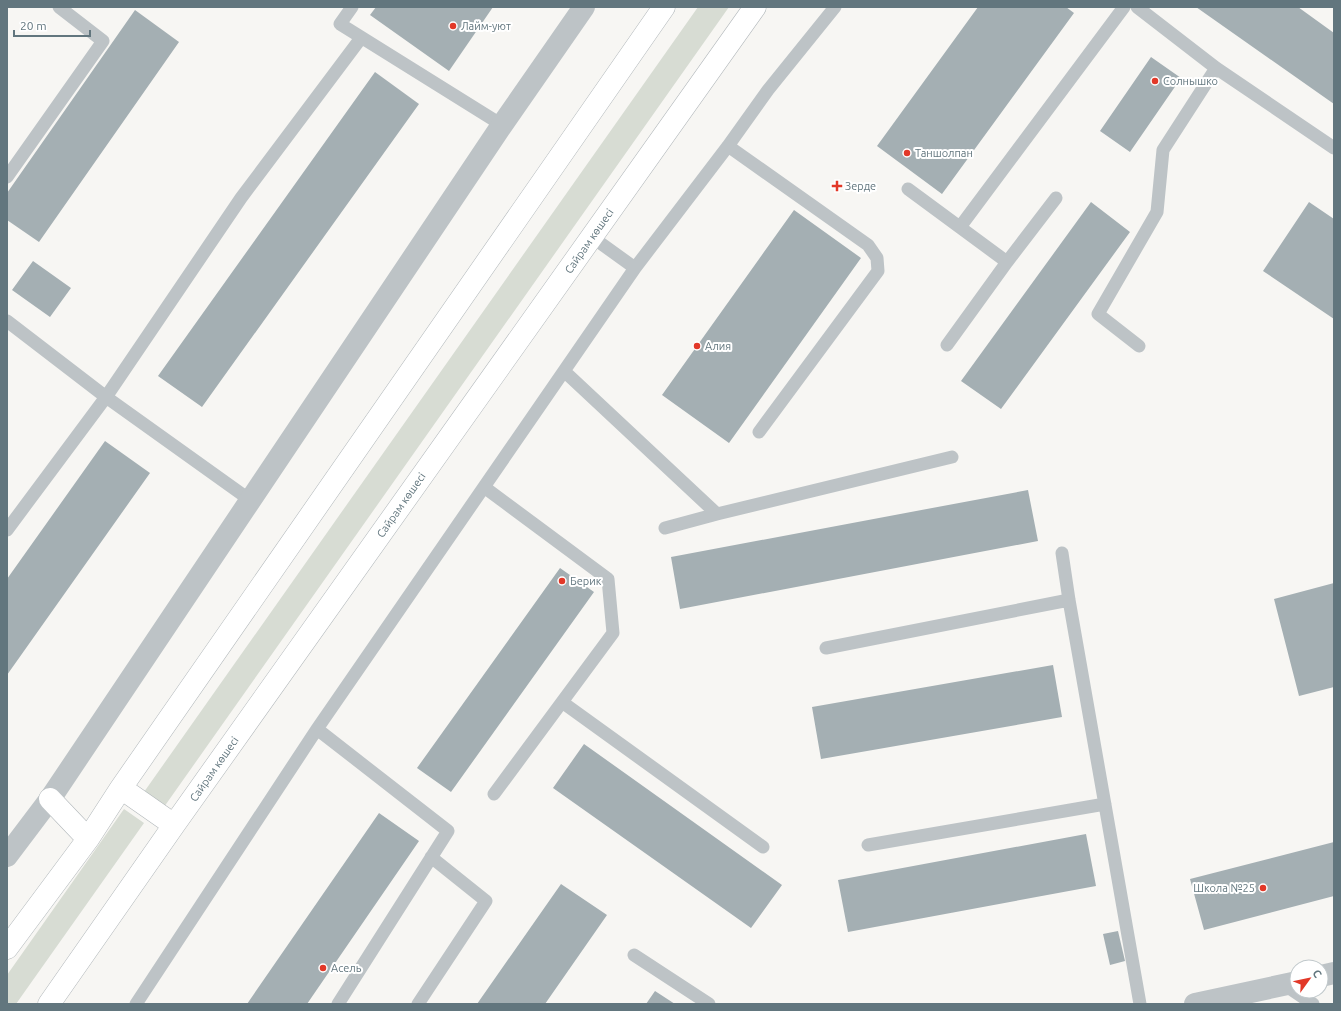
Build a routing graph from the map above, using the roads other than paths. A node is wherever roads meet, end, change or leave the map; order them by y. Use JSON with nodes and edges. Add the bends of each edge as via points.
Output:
{"nodes":[{"id":1,"x":59,"y":7,"type":"edge"},
{"id":2,"x":352,"y":7,"type":"edge"},
{"id":3,"x":584,"y":7,"type":"edge"},
{"id":4,"x":664,"y":7,"type":"edge"},
{"id":5,"x":755,"y":7,"type":"edge"},
{"id":6,"x":835,"y":7,"type":"edge"},
{"id":7,"x":1124,"y":7,"type":"edge"},
{"id":8,"x":1137,"y":7,"type":"edge"},
{"id":9,"x":361,"y":38,"type":"junction"},
{"id":10,"x":1216,"y":68,"type":"junction"},
{"id":11,"x":502,"y":125,"type":"junction"},
{"id":12,"x":728,"y":146,"type":"junction"},
{"id":13,"x":1334,"y":148,"type":"edge"},
{"id":14,"x":7,"y":177,"type":"edge"},
{"id":15,"x":908,"y":189,"type":"dead end"},
{"id":16,"x":1056,"y":198,"type":"dead end"},
{"id":17,"x":960,"y":227,"type":"junction"},
{"id":18,"x":592,"y":237,"type":"junction"},
{"id":19,"x":1007,"y":262,"type":"junction"},
{"id":20,"x":635,"y":268,"type":"junction"},
{"id":21,"x":7,"y":321,"type":"edge"},
{"id":22,"x":947,"y":344,"type":"dead end"},
{"id":23,"x":1139,"y":346,"type":"dead end"},
{"id":24,"x":564,"y":370,"type":"junction"},
{"id":25,"x":106,"y":397,"type":"junction"},
{"id":26,"x":759,"y":432,"type":"dead end"},
{"id":27,"x":952,"y":457,"type":"dead end"},
{"id":28,"x":484,"y":487,"type":"junction"},
{"id":29,"x":250,"y":500,"type":"junction"},
{"id":30,"x":717,"y":514,"type":"junction"},
{"id":31,"x":664,"y":528,"type":"dead end"},
{"id":32,"x":7,"y":530,"type":"edge"},
{"id":33,"x":1062,"y":553,"type":"dead end"},
{"id":34,"x":1069,"y":600,"type":"junction"},
{"id":35,"x":826,"y":648,"type":"dead end"},
{"id":36,"x":562,"y":702,"type":"junction"},
{"id":37,"x":317,"y":729,"type":"junction"},
{"id":38,"x":122,"y":788,"type":"junction"},
{"id":39,"x":494,"y":794,"type":"dead end"},
{"id":40,"x":50,"y":799,"type":"junction"},
{"id":41,"x":1105,"y":804,"type":"junction"},
{"id":42,"x":174,"y":825,"type":"junction"},
{"id":43,"x":88,"y":839,"type":"junction"},
{"id":44,"x":868,"y":845,"type":"dead end"},
{"id":45,"x":763,"y":847,"type":"dead end"},
{"id":46,"x":7,"y":856,"type":"edge"},
{"id":47,"x":431,"y":857,"type":"junction"},
{"id":48,"x":7,"y":948,"type":"edge"},
{"id":49,"x":634,"y":955,"type":"dead end"},
{"id":50,"x":1289,"y":983,"type":"edge"},
{"id":51,"x":49,"y":1004,"type":"edge"},
{"id":52,"x":136,"y":1004,"type":"edge"},
{"id":53,"x":338,"y":1004,"type":"edge"},
{"id":54,"x":418,"y":1004,"type":"edge"},
{"id":55,"x":709,"y":1004,"type":"edge"},
{"id":56,"x":1140,"y":1004,"type":"edge"},
{"id":57,"x":1195,"y":1004,"type":"edge"}],
"edges":[{"from":1,"to":14,"type":"lane","via":[[103,41]]},
{"from":2,"to":9,"type":"lane","via":[[340,24]]},
{"from":3,"to":11,"type":"street"},
{"from":4,"to":38,"type":"main road"},
{"from":5,"to":18,"type":"main road","name":"Сайрам көшесі"},
{"from":6,"to":12,"type":"lane","via":[[768,90]]},
{"from":7,"to":17,"type":"lane"},
{"from":8,"to":10,"type":"lane"},
{"from":9,"to":11,"type":"lane"},
{"from":9,"to":25,"type":"lane","via":[[241,198]]},
{"from":10,"to":13,"type":"lane"},
{"from":10,"to":23,"type":"lane","via":[[1163,150],[1157,212],[1098,314]]},
{"from":11,"to":29,"type":"street"},
{"from":12,"to":20,"type":"lane"},
{"from":12,"to":26,"type":"lane","via":[[868,245],[877,258],[878,271]]},
{"from":15,"to":17,"type":"lane"},
{"from":16,"to":19,"type":"lane"},
{"from":17,"to":19,"type":"lane"},
{"from":18,"to":20,"type":"lane"},
{"from":18,"to":42,"type":"main road","name":"Сайрам көшесі"},
{"from":19,"to":22,"type":"lane"},
{"from":20,"to":24,"type":"lane"},
{"from":21,"to":25,"type":"lane"},
{"from":24,"to":28,"type":"lane"},
{"from":24,"to":30,"type":"lane"},
{"from":25,"to":29,"type":"lane"},
{"from":25,"to":32,"type":"lane"},
{"from":27,"to":30,"type":"lane"},
{"from":28,"to":36,"type":"lane","via":[[608,579],[613,633]]},
{"from":28,"to":37,"type":"lane"},
{"from":29,"to":40,"type":"street"},
{"from":30,"to":31,"type":"lane"},
{"from":33,"to":34,"type":"lane"},
{"from":34,"to":35,"type":"lane"},
{"from":34,"to":41,"type":"lane"},
{"from":36,"to":39,"type":"lane"},
{"from":36,"to":45,"type":"lane"},
{"from":37,"to":47,"type":"lane","via":[[448,830]]},
{"from":37,"to":52,"type":"lane"},
{"from":38,"to":42,"type":"main road"},
{"from":38,"to":43,"type":"main road"},
{"from":40,"to":43,"type":"main road"},
{"from":40,"to":46,"type":"street"},
{"from":41,"to":44,"type":"lane"},
{"from":41,"to":56,"type":"lane"},
{"from":42,"to":51,"type":"main road","name":"Сайрам көшесі"},
{"from":43,"to":48,"type":"main road"},
{"from":47,"to":53,"type":"lane"},
{"from":47,"to":54,"type":"lane","via":[[486,901]]},
{"from":49,"to":55,"type":"lane"},
{"from":50,"to":57,"type":"street"}]}
